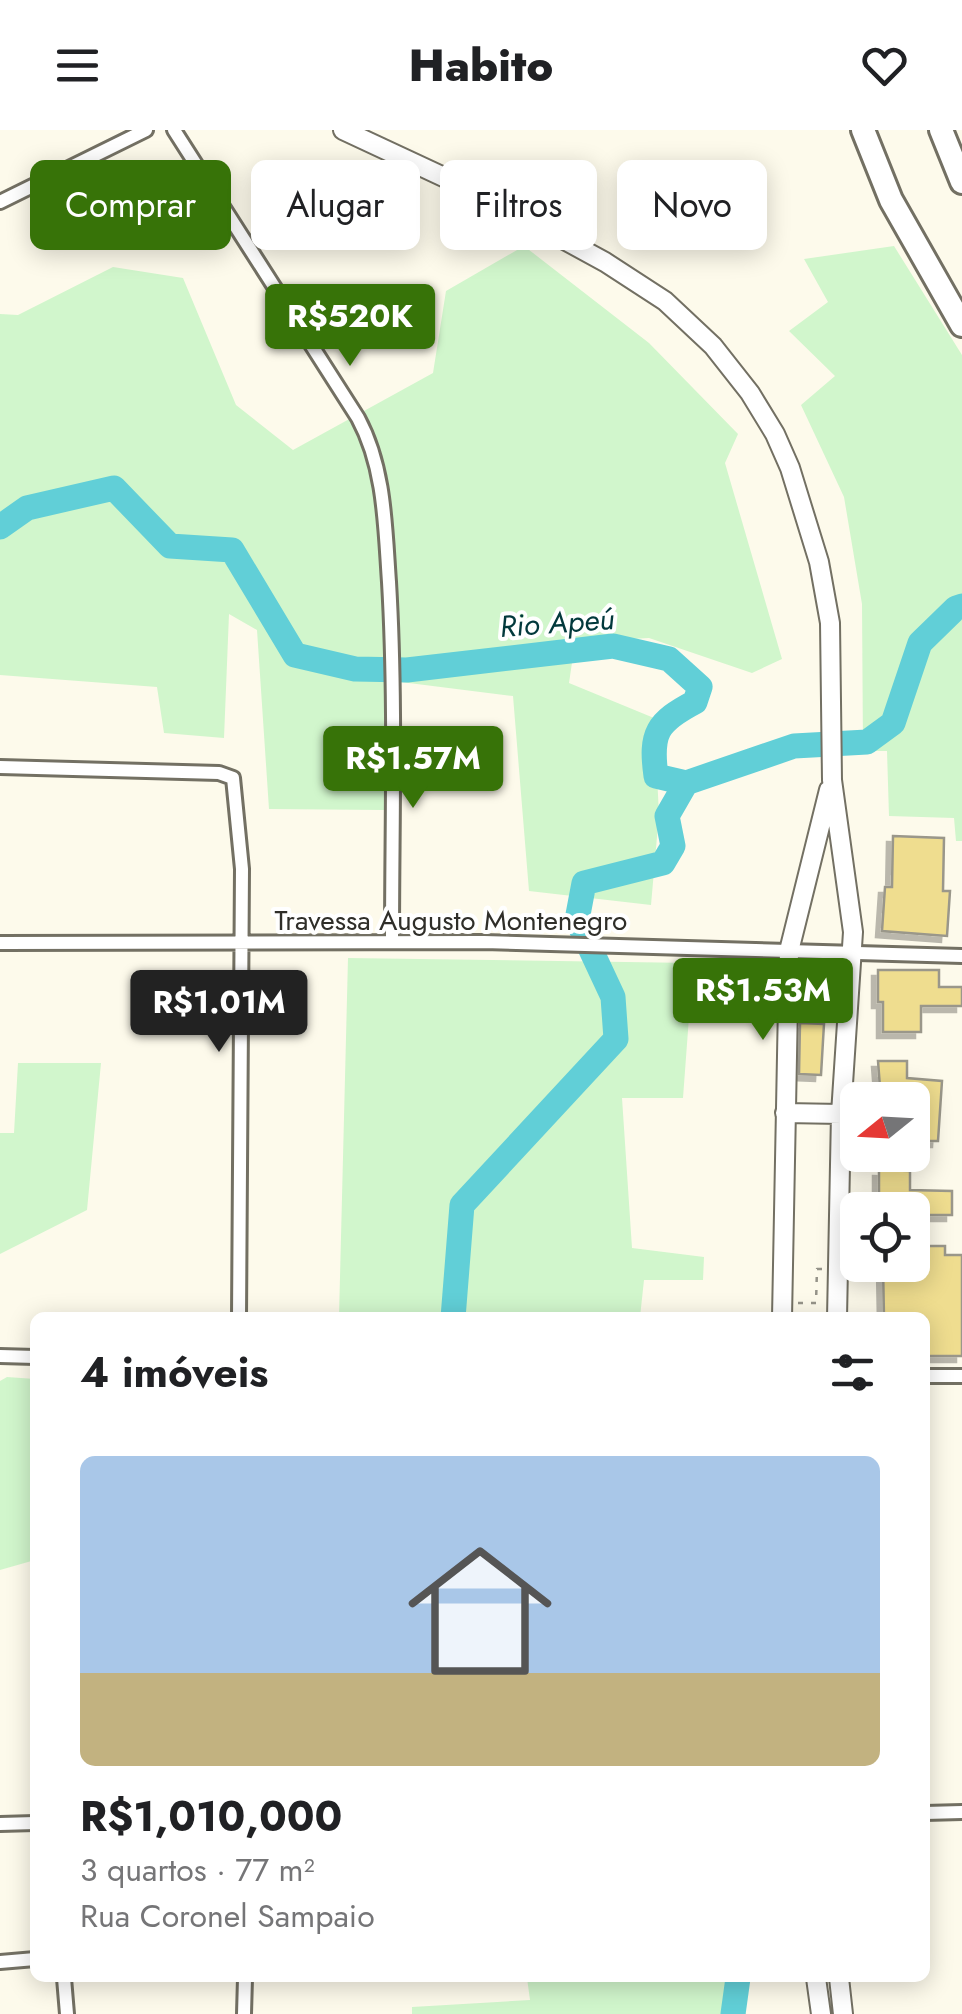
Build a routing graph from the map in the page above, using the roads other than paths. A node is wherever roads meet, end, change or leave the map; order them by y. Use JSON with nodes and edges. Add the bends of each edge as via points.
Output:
{"nodes":[{"id":1,"x":146,"y":130,"type":"edge"},
{"id":2,"x":174,"y":130,"type":"edge"},
{"id":3,"x":343,"y":130,"type":"edge"},
{"id":4,"x":863,"y":130,"type":"edge"},
{"id":5,"x":941,"y":130,"type":"edge"},
{"id":6,"x":962,"y":182,"type":"edge"},
{"id":7,"x":0,"y":202,"type":"edge"},
{"id":8,"x":962,"y":325,"type":"edge"},
{"id":9,"x":0,"y":767,"type":"edge"},
{"id":10,"x":832,"y":772,"type":"junction"},
{"id":11,"x":392,"y":942,"type":"junction"},
{"id":12,"x":0,"y":944,"type":"edge"},
{"id":13,"x":242,"y":944,"type":"junction"},
{"id":14,"x":789,"y":951,"type":"junction"},
{"id":15,"x":854,"y":952,"type":"junction"},
{"id":16,"x":962,"y":956,"type":"edge"},
{"id":17,"x":843,"y":1082,"type":"edge"},
{"id":18,"x":786,"y":1113,"type":"junction"},
{"id":19,"x":840,"y":1114,"type":"joint"},
{"id":20,"x":782,"y":1310,"type":"edge"},
{"id":21,"x":238,"y":1312,"type":"edge"},
{"id":22,"x":837,"y":1312,"type":"edge"},
{"id":23,"x":0,"y":1356,"type":"edge"},
{"id":24,"x":30,"y":1357,"type":"edge"},
{"id":25,"x":930,"y":1376,"type":"edge"},
{"id":26,"x":962,"y":1376,"type":"edge"},
{"id":27,"x":962,"y":1812,"type":"edge"},
{"id":28,"x":930,"y":1813,"type":"edge"},
{"id":29,"x":30,"y":1823,"type":"edge"},
{"id":30,"x":0,"y":1824,"type":"edge"},
{"id":31,"x":30,"y":1960,"type":"edge"},
{"id":32,"x":0,"y":1962,"type":"edge"},
{"id":33,"x":64,"y":1982,"type":"edge"},
{"id":34,"x":244,"y":1982,"type":"edge"},
{"id":35,"x":817,"y":1982,"type":"edge"},
{"id":36,"x":840,"y":1982,"type":"edge"},
{"id":37,"x":67,"y":2014,"type":"edge"},
{"id":38,"x":244,"y":2014,"type":"edge"},
{"id":39,"x":821,"y":2014,"type":"edge"},
{"id":40,"x":843,"y":2014,"type":"edge"}],
"edges":[{"from":1,"to":7,"type":"street"},
{"from":2,"to":11,"type":"street","via":[[366,434],[381,494],[393,653]]},
{"from":3,"to":10,"type":"main road","via":[[605,262],[665,301],[750,393],[804,505],[830,623]]},
{"from":4,"to":8,"type":"highway","via":[[891,200]]},
{"from":5,"to":6,"type":"highway"},
{"from":9,"to":13,"type":"street","via":[[228,774],[236,786]]},
{"from":10,"to":14,"type":"main road"},
{"from":10,"to":15,"type":"main road"},
{"from":11,"to":13,"type":"street","name":"Travessa Augusto Montenegro"},
{"from":11,"to":14,"type":"street","name":"Travessa Augusto Montenegro"},
{"from":12,"to":13,"type":"street","name":"Travessa Augusto Montenegro"},
{"from":13,"to":21,"type":"street"},
{"from":14,"to":15,"type":"street","name":"Travessa Augusto Montenegro"},
{"from":14,"to":18,"type":"main road"},
{"from":15,"to":16,"type":"street","name":"Travessa Augusto Montenegro"},
{"from":15,"to":17,"type":"main road"},
{"from":18,"to":19,"type":"main road"},
{"from":18,"to":20,"type":"main road"},
{"from":19,"to":22,"type":"main road"},
{"from":23,"to":24,"type":"street"},
{"from":25,"to":26,"type":"street"},
{"from":27,"to":28,"type":"street"},
{"from":29,"to":30,"type":"street"},
{"from":31,"to":32,"type":"street"},
{"from":33,"to":37,"type":"street"},
{"from":34,"to":38,"type":"street"},
{"from":35,"to":39,"type":"main road"},
{"from":36,"to":40,"type":"main road"}]}
